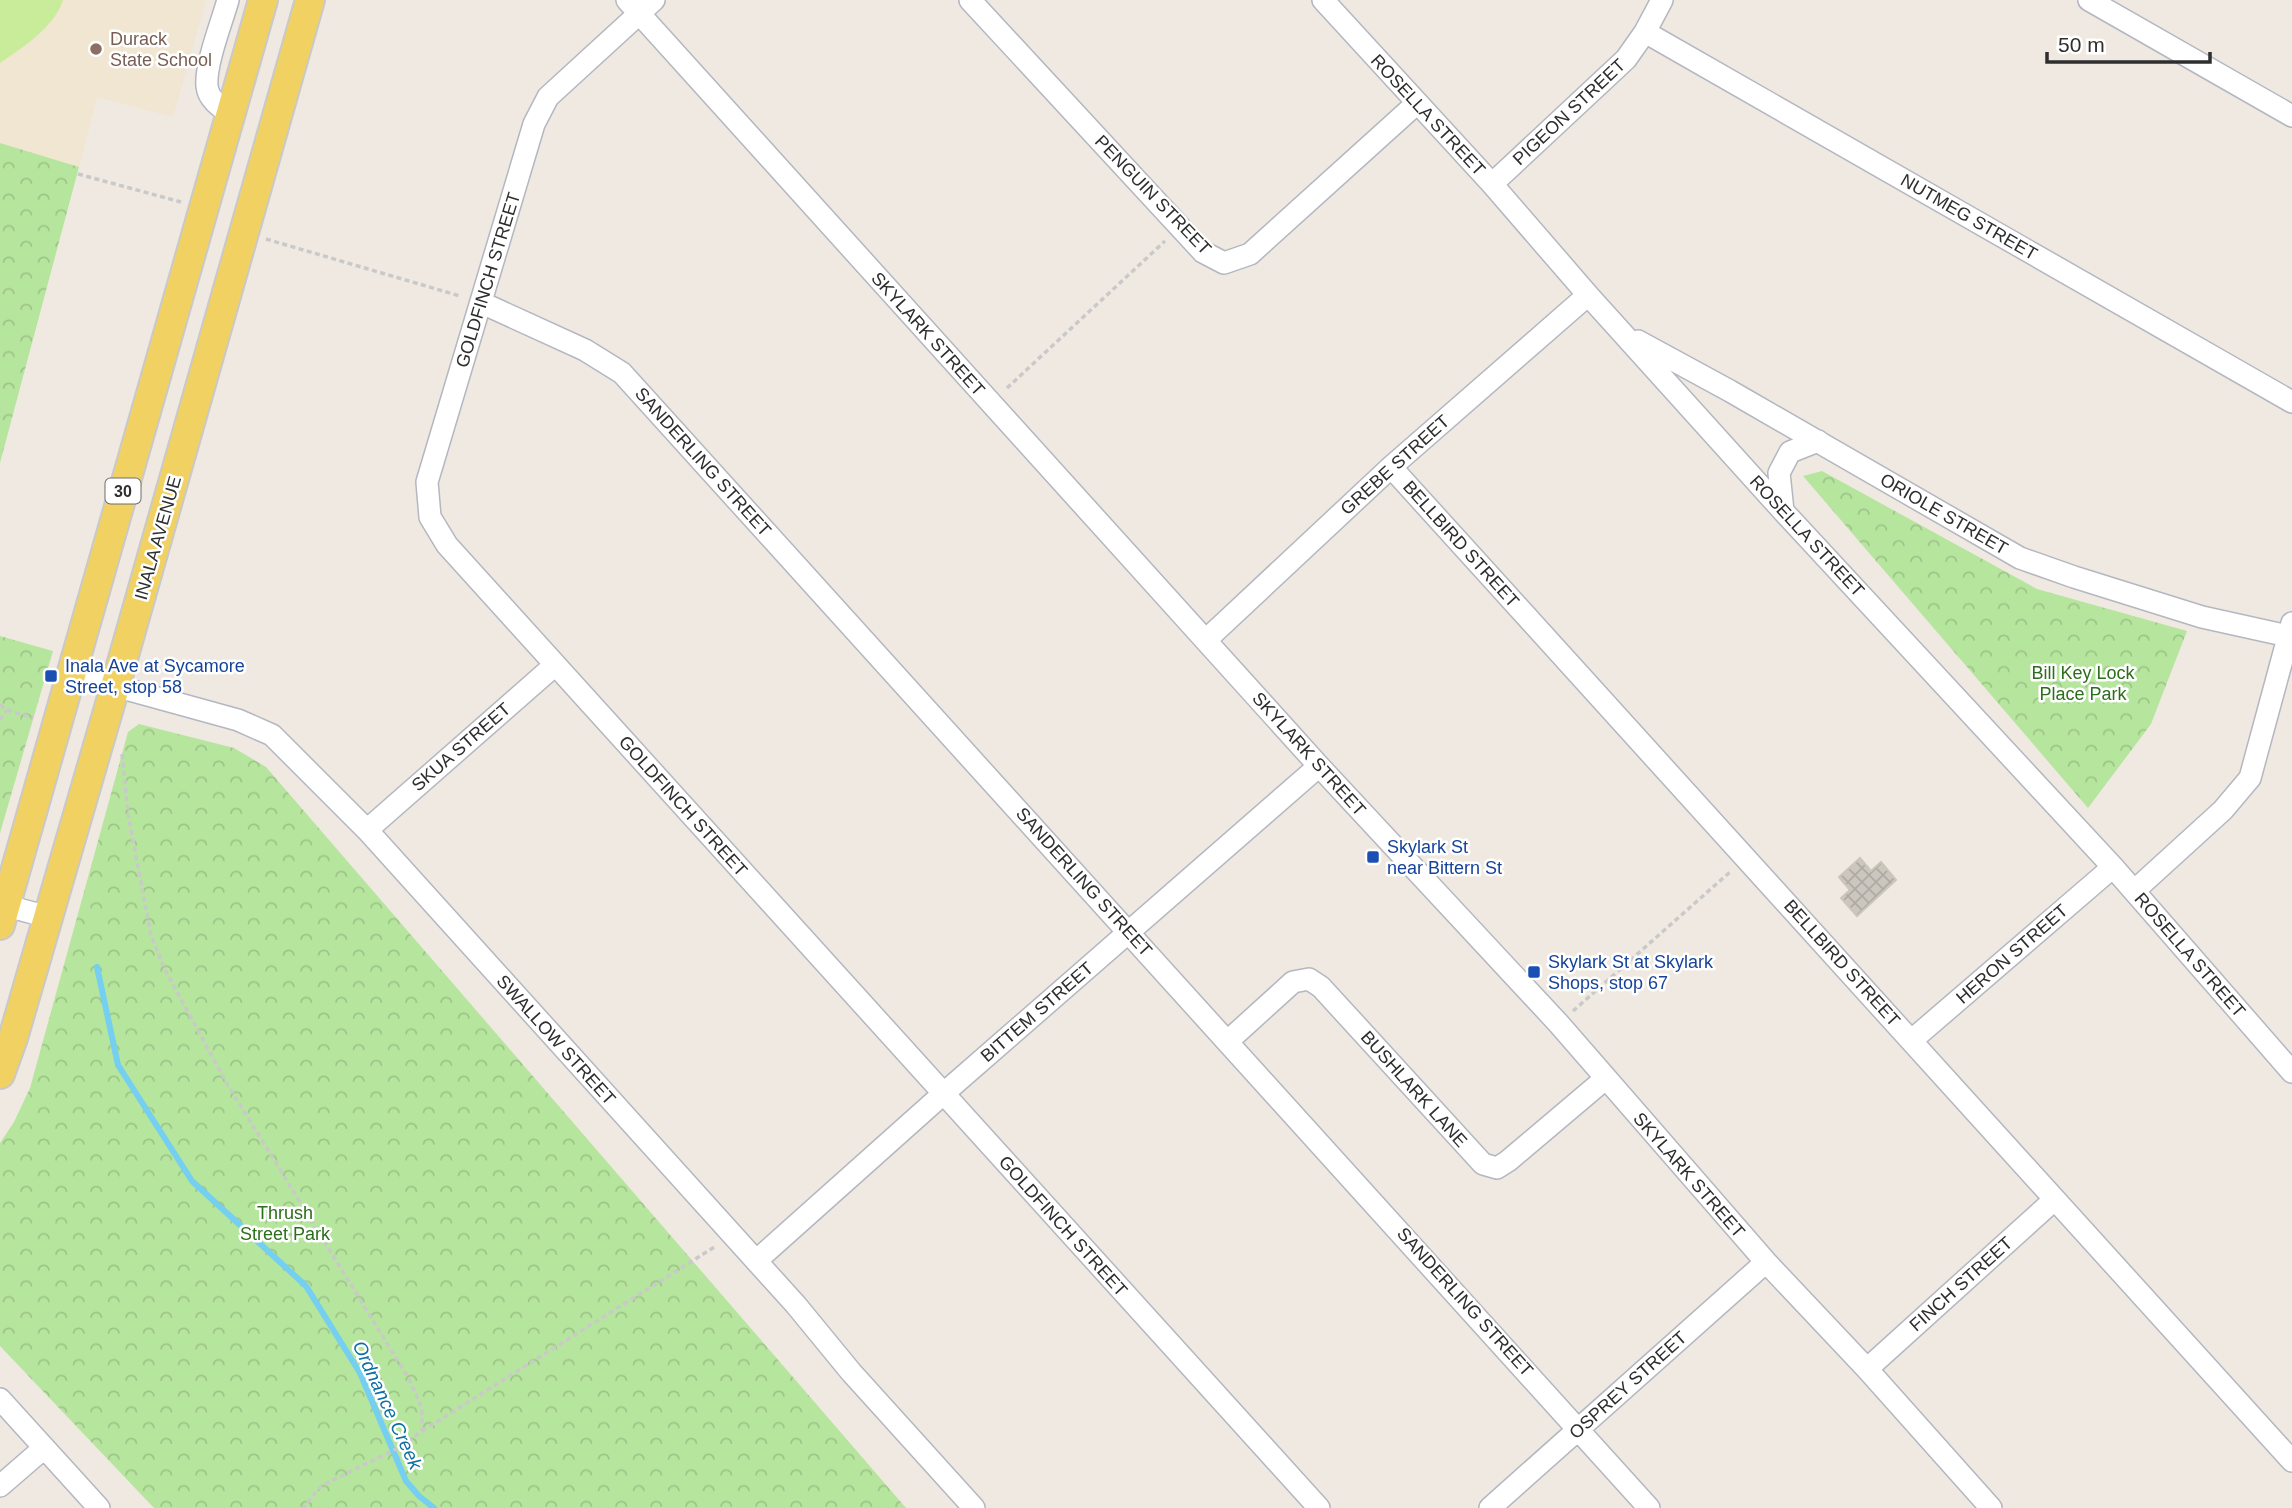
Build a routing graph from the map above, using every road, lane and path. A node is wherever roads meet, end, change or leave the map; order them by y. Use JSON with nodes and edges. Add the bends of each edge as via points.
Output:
{"nodes":[{"id":1,"x":228,"y":0,"type":"edge"},
{"id":2,"x":263,"y":0,"type":"edge"},
{"id":3,"x":310,"y":0,"type":"edge"},
{"id":4,"x":970,"y":0,"type":"edge"},
{"id":5,"x":1662,"y":0,"type":"edge"},
{"id":6,"x":2089,"y":0,"type":"edge"},
{"id":7,"x":1325,"y":1,"type":"edge"},
{"id":8,"x":640,"y":4,"type":"edge"},
{"id":9,"x":1645,"y":32,"type":"junction"},
{"id":10,"x":1416,"y":104,"type":"junction"},
{"id":11,"x":230,"y":114,"type":"junction"},
{"id":12,"x":2292,"y":116,"type":"edge"},
{"id":13,"x":78,"y":174,"type":"dead end"},
{"id":14,"x":1492,"y":184,"type":"junction"},
{"id":15,"x":183,"y":203,"type":"dead end"},
{"id":16,"x":1180,"y":228,"type":"junction"},
{"id":17,"x":245,"y":232,"type":"junction"},
{"id":18,"x":1588,"y":295,"type":"junction"},
{"id":19,"x":482,"y":303,"type":"junction"},
{"id":20,"x":1624,"y":334,"type":"junction"},
{"id":21,"x":2292,"y":402,"type":"edge"},
{"id":22,"x":991,"y":403,"type":"junction"},
{"id":23,"x":1818,"y":441,"type":"junction"},
{"id":24,"x":1391,"y":467,"type":"junction"},
{"id":25,"x":1783,"y":511,"type":"junction"},
{"id":26,"x":2290,"y":629,"type":"edge"},
{"id":27,"x":1206,"y":640,"type":"junction"},
{"id":28,"x":555,"y":665,"type":"junction"},
{"id":29,"x":71,"y":674,"type":"junction"},
{"id":30,"x":115,"y":687,"type":"junction"},
{"id":31,"x":0,"y":705,"type":"edge"},
{"id":32,"x":7,"y":709,"type":"junction"},
{"id":33,"x":0,"y":720,"type":"edge"},
{"id":34,"x":56,"y":724,"type":"junction"},
{"id":35,"x":101,"y":737,"type":"junction"},
{"id":36,"x":1320,"y":766,"type":"junction"},
{"id":37,"x":367,"y":830,"type":"junction"},
{"id":38,"x":1746,"y":858,"type":"junction"},
{"id":39,"x":2113,"y":867,"type":"junction"},
{"id":40,"x":2134,"y":891,"type":"junction"},
{"id":41,"x":2,"y":912,"type":"edge"},
{"id":42,"x":48,"y":917,"type":"junction"},
{"id":43,"x":1129,"y":932,"type":"junction"},
{"id":44,"x":1559,"y":1024,"type":"junction"},
{"id":45,"x":1912,"y":1040,"type":"junction"},
{"id":46,"x":1228,"y":1041,"type":"junction"},
{"id":47,"x":2292,"y":1072,"type":"edge"},
{"id":48,"x":0,"y":1074,"type":"edge"},
{"id":49,"x":1605,"y":1079,"type":"junction"},
{"id":50,"x":943,"y":1094,"type":"junction"},
{"id":51,"x":2054,"y":1200,"type":"junction"},
{"id":52,"x":734,"y":1235,"type":"junction"},
{"id":53,"x":756,"y":1261,"type":"junction"},
{"id":54,"x":1766,"y":1262,"type":"junction"},
{"id":55,"x":1867,"y":1369,"type":"junction"},
{"id":56,"x":0,"y":1399,"type":"edge"},
{"id":57,"x":1579,"y":1429,"type":"junction"},
{"id":58,"x":422,"y":1431,"type":"junction"},
{"id":59,"x":44,"y":1448,"type":"junction"},
{"id":60,"x":2292,"y":1461,"type":"edge"},
{"id":61,"x":0,"y":1486,"type":"edge"},
{"id":62,"x":99,"y":1508,"type":"edge"},
{"id":63,"x":303,"y":1508,"type":"edge"},
{"id":64,"x":974,"y":1508,"type":"edge"},
{"id":65,"x":1319,"y":1508,"type":"edge"},
{"id":66,"x":1490,"y":1508,"type":"edge"},
{"id":67,"x":1650,"y":1508,"type":"edge"},
{"id":68,"x":1991,"y":1508,"type":"edge"}],
"edges":[{"from":1,"to":11,"type":"street","via":[[207,88],[216,105]]},
{"from":2,"to":11,"type":"main road","number":"30"},
{"from":3,"to":17,"type":"main road","name":"INALA AVENUE"},
{"from":4,"to":16,"type":"street","name":"PENGUIN STREET"},
{"from":5,"to":9,"type":"street","name":"PIGEON STREET"},
{"from":6,"to":12,"type":"street"},
{"from":7,"to":10,"type":"street","name":"ROSELLA STREET"},
{"from":8,"to":19,"type":"street","name":"GOLDFINCH STREET","via":[[548,97],[534,124]]},
{"from":8,"to":22,"type":"street","name":"SKYLARK STREET"},
{"from":9,"to":14,"type":"street","name":"PIGEON STREET","via":[[1626,59]]},
{"from":9,"to":21,"type":"street","name":"NUTMEG STREET"},
{"from":10,"to":14,"type":"street","name":"ROSELLA STREET"},
{"from":10,"to":16,"type":"street","name":"PENGUIN STREET","via":[[1250,254],[1224,263],[1203,252]]},
{"from":11,"to":29,"type":"main road","number":"30"},
{"from":13,"to":15,"type":"path"},
{"from":14,"to":18,"type":"street","name":"ROSELLA STREET"},
{"from":16,"to":22,"type":"path"},
{"from":17,"to":19,"type":"path"},
{"from":17,"to":30,"type":"main road","name":"INALA AVENUE"},
{"from":18,"to":20,"type":"street","name":"ROSELLA STREET"},
{"from":18,"to":24,"type":"street","name":"GREBE STREET"},
{"from":19,"to":28,"type":"street","name":"GOLDFINCH STREET","via":[[428,482],[430,517],[447,545]]},
{"from":19,"to":43,"type":"street","name":"SANDERLING STREET","via":[[584,350],[622,373]]},
{"from":20,"to":23,"type":"street","name":"ORIOLE STREET"},
{"from":20,"to":25,"type":"street","name":"ROSELLA STREET"},
{"from":22,"to":27,"type":"street","name":"SKYLARK STREET"},
{"from":23,"to":25,"type":"street","via":[[1790,452],[1779,473]]},
{"from":23,"to":26,"type":"street","name":"ORIOLE STREET","via":[[2020,558],[2202,617]]},
{"from":24,"to":27,"type":"street","name":"GREBE STREET"},
{"from":24,"to":38,"type":"street","name":"BELLBIRD STREET"},
{"from":25,"to":39,"type":"street","name":"ROSELLA STREET"},
{"from":26,"to":40,"type":"street","via":[[2250,778],[2223,810]]},
{"from":27,"to":36,"type":"street","name":"SKYLARK STREET"},
{"from":28,"to":37,"type":"street","name":"SKUA STREET"},
{"from":28,"to":50,"type":"street","name":"GOLDFINCH STREET"},
{"from":29,"to":30,"type":"street","name":"SWALLOW STREET"},
{"from":29,"to":34,"type":"main road","number":"30"},
{"from":30,"to":35,"type":"main road","name":"INALA AVENUE"},
{"from":30,"to":37,"type":"street","name":"SWALLOW STREET","via":[[238,720],[272,736]]},
{"from":31,"to":32,"type":"path"},
{"from":32,"to":33,"type":"path"},
{"from":32,"to":34,"type":"path"},
{"from":34,"to":41,"type":"main road","number":"30"},
{"from":35,"to":42,"type":"main road","name":"INALA AVENUE"},
{"from":35,"to":58,"type":"path","via":[[119,746],[124,756],[128,814],[151,934],[164,968],[226,1082],[409,1379],[422,1408]]},
{"from":36,"to":43,"type":"street","name":"BITTEM STREET"},
{"from":36,"to":44,"type":"street","name":"SKYLARK STREET"},
{"from":37,"to":52,"type":"street","name":"SWALLOW STREET"},
{"from":38,"to":44,"type":"path"},
{"from":38,"to":45,"type":"street","name":"BELLBIRD STREET"},
{"from":39,"to":40,"type":"street","name":"ROSELLA STREET"},
{"from":39,"to":45,"type":"street","name":"HERON STREET"},
{"from":40,"to":47,"type":"street","name":"ROSELLA STREET"},
{"from":41,"to":42,"type":"street"},
{"from":42,"to":48,"type":"main road","name":"INALA AVENUE"},
{"from":43,"to":46,"type":"street","name":"SANDERLING STREET"},
{"from":43,"to":50,"type":"street","name":"BITTEM STREET"},
{"from":44,"to":49,"type":"street","name":"SKYLARK STREET"},
{"from":45,"to":51,"type":"street","name":"BELLBIRD STREET"},
{"from":46,"to":49,"type":"street","name":"BUSHLARK LANE","via":[[1293,982],[1309,979],[1483,1164],[1497,1168]]},
{"from":46,"to":57,"type":"street","name":"SANDERLING STREET"},
{"from":49,"to":54,"type":"street","name":"SKYLARK STREET"},
{"from":50,"to":53,"type":"street","name":"BITTEM STREET"},
{"from":50,"to":65,"type":"street","name":"GOLDFINCH STREET"},
{"from":51,"to":55,"type":"street","name":"FINCH STREET"},
{"from":51,"to":60,"type":"street","name":"BELLBIRD STREET"},
{"from":52,"to":53,"type":"street","name":"SWALLOW STREET"},
{"from":52,"to":58,"type":"path"},
{"from":53,"to":64,"type":"street","name":"SWALLOW STREET"},
{"from":54,"to":55,"type":"street","name":"SKYLARK STREET"},
{"from":54,"to":57,"type":"street","name":"OSPREY STREET"},
{"from":55,"to":68,"type":"street","name":"SKYLARK STREET"},
{"from":56,"to":59,"type":"street"},
{"from":57,"to":66,"type":"street","name":"OSPREY STREET"},
{"from":57,"to":67,"type":"street","name":"SANDERLING STREET"},
{"from":58,"to":63,"type":"path","via":[[402,1446],[321,1486]]},
{"from":59,"to":61,"type":"street"},
{"from":59,"to":62,"type":"street"}]}
